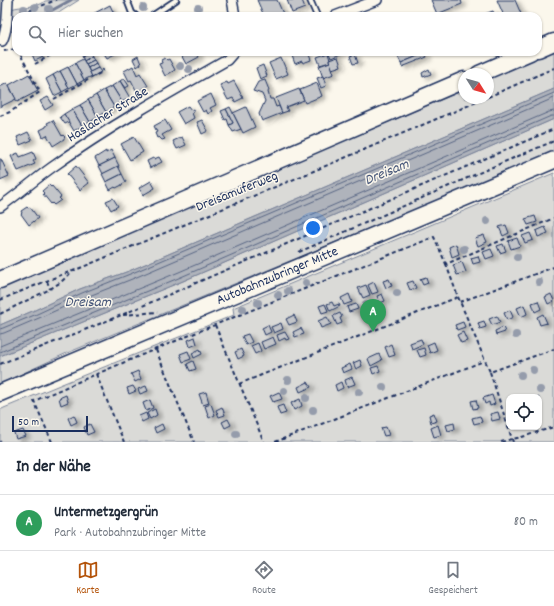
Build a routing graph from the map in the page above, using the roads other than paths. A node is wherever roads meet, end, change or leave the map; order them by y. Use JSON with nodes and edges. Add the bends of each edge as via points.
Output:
{"nodes":[{"id":1,"x":8,"y":0,"type":"edge"},
{"id":2,"x":127,"y":0,"type":"edge"},
{"id":3,"x":176,"y":0,"type":"edge"},
{"id":4,"x":232,"y":0,"type":"edge"},
{"id":5,"x":310,"y":0,"type":"edge"},
{"id":6,"x":377,"y":0,"type":"edge"},
{"id":7,"x":132,"y":12,"type":"edge"},
{"id":8,"x":158,"y":12,"type":"edge"},
{"id":9,"x":234,"y":12,"type":"edge"},
{"id":10,"x":315,"y":12,"type":"edge"},
{"id":11,"x":346,"y":12,"type":"edge"},
{"id":12,"x":3,"y":39,"type":"dead end"},
{"id":13,"x":554,"y":42,"type":"edge"},
{"id":14,"x":542,"y":46,"type":"edge"},
{"id":15,"x":230,"y":56,"type":"edge"},
{"id":16,"x":521,"y":56,"type":"edge"},
{"id":17,"x":493,"y":68,"type":"edge"},
{"id":18,"x":458,"y":83,"type":"edge"},
{"id":19,"x":554,"y":160,"type":"edge"},
{"id":20,"x":0,"y":207,"type":"edge"},
{"id":21,"x":0,"y":280,"type":"edge"},
{"id":22,"x":0,"y":392,"type":"edge"}],
"edges":[{"from":1,"to":12,"type":"street"},
{"from":2,"to":7,"type":"lane"},
{"from":3,"to":8,"type":"lane"},
{"from":4,"to":9,"type":"street"},
{"from":5,"to":10,"type":"lane"},
{"from":6,"to":11,"type":"street"},
{"from":13,"to":14,"type":"highway"},
{"from":15,"to":20,"type":"street","name":"Haslacher Straße","via":[[50,168]]},
{"from":16,"to":17,"type":"highway"},
{"from":18,"to":21,"type":"highway"},
{"from":19,"to":22,"type":"highway","name":"Autobahnzubringer Mitte"}]}
